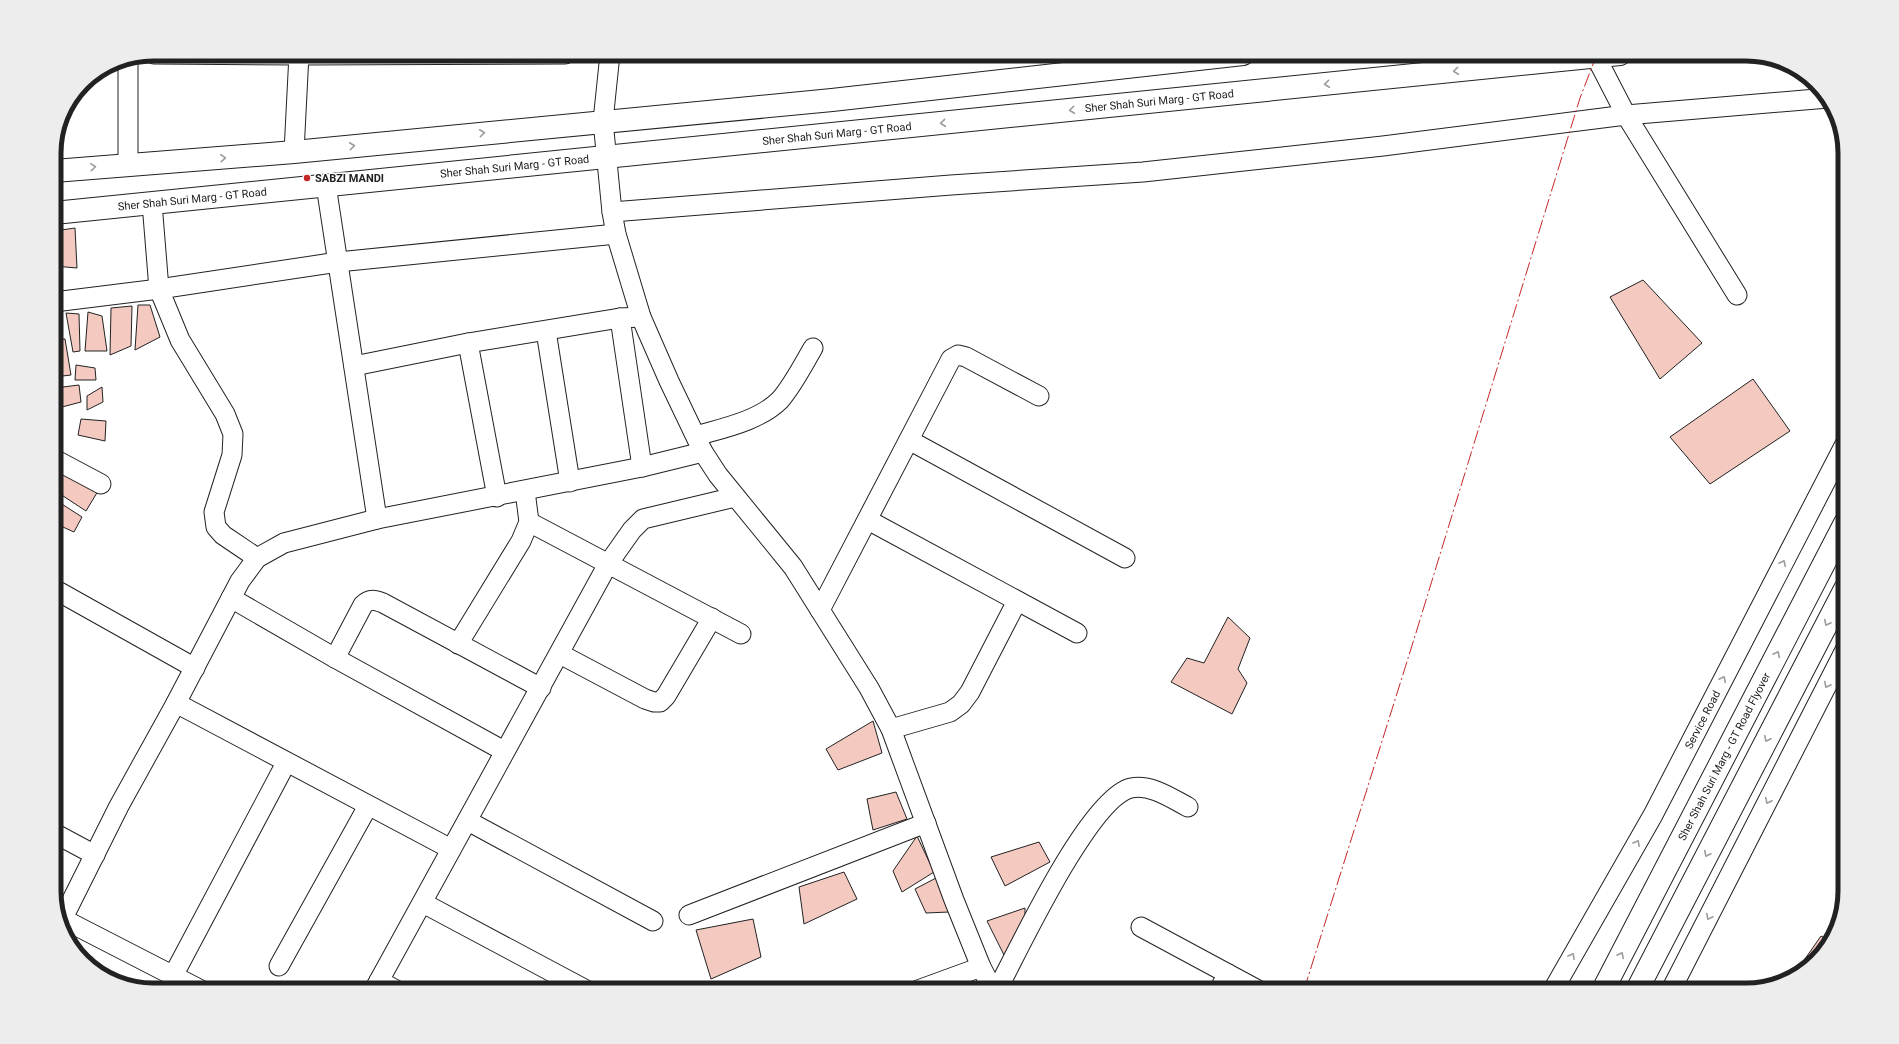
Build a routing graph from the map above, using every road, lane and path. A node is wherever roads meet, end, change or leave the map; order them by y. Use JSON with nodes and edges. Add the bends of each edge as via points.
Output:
{"nodes":[{"id":1,"x":299,"y":61,"type":"edge"},
{"id":2,"x":609,"y":61,"type":"edge"},
{"id":3,"x":1122,"y":61,"type":"edge"},
{"id":4,"x":1556,"y":61,"type":"edge"},
{"id":5,"x":1598,"y":61,"type":"edge"},
{"id":6,"x":128,"y":65,"type":"edge"},
{"id":7,"x":1820,"y":99,"type":"edge"},
{"id":8,"x":1626,"y":115,"type":"junction"},
{"id":9,"x":603,"y":121,"type":"junction"},
{"id":10,"x":294,"y":152,"type":"junction"},
{"id":11,"x":608,"y":156,"type":"junction"},
{"id":12,"x":128,"y":164,"type":"junction"},
{"id":13,"x":61,"y":170,"type":"edge"},
{"id":14,"x":326,"y":185,"type":"junction"},
{"id":15,"x":152,"y":203,"type":"junction"},
{"id":16,"x":61,"y":212,"type":"edge"},
{"id":17,"x":612,"y":212,"type":"junction"},
{"id":18,"x":616,"y":234,"type":"junction"},
{"id":19,"x":338,"y":262,"type":"junction"},
{"id":20,"x":159,"y":289,"type":"junction"},
{"id":21,"x":1736,"y":295,"type":"dead end"},
{"id":22,"x":61,"y":301,"type":"edge"},
{"id":23,"x":641,"y":317,"type":"junction"},
{"id":24,"x":620,"y":318,"type":"junction"},
{"id":25,"x":546,"y":331,"type":"junction"},
{"id":26,"x":468,"y":343,"type":"junction"},
{"id":27,"x":813,"y":348,"type":"dead end"},
{"id":28,"x":354,"y":366,"type":"junction"},
{"id":29,"x":1039,"y":396,"type":"dead end"},
{"id":30,"x":909,"y":440,"type":"junction"},
{"id":31,"x":700,"y":444,"type":"junction"},
{"id":32,"x":1838,"y":458,"type":"edge"},
{"id":33,"x":61,"y":463,"type":"edge"},
{"id":34,"x":642,"y":467,"type":"junction"},
{"id":35,"x":570,"y":482,"type":"junction"},
{"id":36,"x":101,"y":484,"type":"dead end"},
{"id":37,"x":525,"y":491,"type":"junction"},
{"id":38,"x":497,"y":497,"type":"junction"},
{"id":39,"x":735,"y":497,"type":"junction"},
{"id":40,"x":377,"y":519,"type":"junction"},
{"id":41,"x":868,"y":520,"type":"junction"},
{"id":42,"x":529,"y":522,"type":"junction"},
{"id":43,"x":1838,"y":537,"type":"edge"},
{"id":44,"x":257,"y":558,"type":"junction"},
{"id":45,"x":1125,"y":558,"type":"dead end"},
{"id":46,"x":608,"y":564,"type":"junction"},
{"id":47,"x":61,"y":593,"type":"edge"},
{"id":48,"x":231,"y":598,"type":"junction"},
{"id":49,"x":1017,"y":601,"type":"junction"},
{"id":50,"x":1838,"y":602,"type":"edge"},
{"id":51,"x":820,"y":610,"type":"junction"},
{"id":52,"x":712,"y":618,"type":"junction"},
{"id":53,"x":1077,"y":633,"type":"dead end"},
{"id":54,"x":741,"y":634,"type":"dead end"},
{"id":55,"x":458,"y":644,"type":"junction"},
{"id":56,"x":560,"y":654,"type":"junction"},
{"id":57,"x":334,"y":658,"type":"junction"},
{"id":58,"x":1838,"y":664,"type":"edge"},
{"id":59,"x":195,"y":668,"type":"junction"},
{"id":60,"x":541,"y":688,"type":"junction"},
{"id":61,"x":176,"y":703,"type":"junction"},
{"id":62,"x":891,"y":729,"type":"junction"},
{"id":63,"x":504,"y":751,"type":"junction"},
{"id":64,"x":286,"y":763,"type":"junction"},
{"id":65,"x":368,"y":806,"type":"junction"},
{"id":66,"x":1188,"y":807,"type":"dead end"},
{"id":67,"x":468,"y":820,"type":"junction"},
{"id":68,"x":926,"y":823,"type":"junction"},
{"id":69,"x":61,"y":837,"type":"edge"},
{"id":70,"x":451,"y":850,"type":"junction"},
{"id":71,"x":95,"y":855,"type":"junction"},
{"id":72,"x":423,"y":902,"type":"junction"},
{"id":73,"x":65,"y":915,"type":"edge"},
{"id":74,"x":689,"y":915,"type":"dead end"},
{"id":75,"x":653,"y":921,"type":"dead end"},
{"id":76,"x":67,"y":923,"type":"edge"},
{"id":77,"x":1141,"y":927,"type":"dead end"},
{"id":78,"x":279,"y":966,"type":"dead end"},
{"id":79,"x":981,"y":967,"type":"junction"},
{"id":80,"x":173,"y":976,"type":"junction"},
{"id":81,"x":1223,"y":982,"type":"edge"},
{"id":82,"x":187,"y":983,"type":"edge"},
{"id":83,"x":377,"y":983,"type":"edge"},
{"id":84,"x":573,"y":983,"type":"edge"},
{"id":85,"x":937,"y":983,"type":"edge"},
{"id":86,"x":989,"y":983,"type":"edge"},
{"id":87,"x":1001,"y":983,"type":"edge"},
{"id":88,"x":1557,"y":983,"type":"edge"},
{"id":89,"x":1607,"y":983,"type":"edge"},
{"id":90,"x":1641,"y":983,"type":"edge"},
{"id":91,"x":1675,"y":983,"type":"edge"}],
"edges":[{"from":1,"to":10,"type":"street"},
{"from":2,"to":9,"type":"street"},
{"from":3,"to":9,"type":"main road","via":[[832,100]]},
{"from":4,"to":11,"type":"main road","name":"Sher Shah Suri Marg - GT Road","one_way":true},
{"from":5,"to":8,"type":"street"},
{"from":6,"to":12,"type":"street"},
{"from":7,"to":8,"type":"street"},
{"from":8,"to":17,"type":"street","via":[[1383,146],[1143,172]]},
{"from":8,"to":21,"type":"street"},
{"from":10,"to":9,"type":"main road","one_way":true},
{"from":9,"to":11,"type":"street"},
{"from":12,"to":10,"type":"main road","one_way":true},
{"from":11,"to":14,"type":"main road","name":"Sher Shah Suri Marg - GT Road"},
{"from":11,"to":17,"type":"street"},
{"from":13,"to":12,"type":"main road","one_way":true},
{"from":14,"to":15,"type":"main road","name":"Sher Shah Suri Marg - GT Road"},
{"from":14,"to":19,"type":"street"},
{"from":15,"to":16,"type":"main road","name":"Sher Shah Suri Marg - GT Road"},
{"from":15,"to":20,"type":"street"},
{"from":17,"to":18,"type":"street"},
{"from":18,"to":19,"type":"street"},
{"from":18,"to":23,"type":"street"},
{"from":19,"to":20,"type":"street"},
{"from":19,"to":28,"type":"street"},
{"from":20,"to":22,"type":"street"},
{"from":20,"to":44,"type":"street","via":[[180,340],[225,414],[233,434],[232,455],[214,512],[216,527],[223,535]]},
{"from":23,"to":24,"type":"street"},
{"from":23,"to":31,"type":"street"},
{"from":24,"to":25,"type":"street"},
{"from":24,"to":34,"type":"street"},
{"from":25,"to":26,"type":"street"},
{"from":25,"to":35,"type":"street"},
{"from":26,"to":28,"type":"street"},
{"from":26,"to":38,"type":"street"},
{"from":27,"to":31,"type":"street","via":[[779,400],[760,413]]},
{"from":28,"to":40,"type":"street"},
{"from":29,"to":30,"type":"street","via":[[958,355],[951,359]]},
{"from":30,"to":41,"type":"street"},
{"from":30,"to":45,"type":"street"},
{"from":31,"to":34,"type":"street"},
{"from":31,"to":39,"type":"street"},
{"from":88,"to":32,"type":"street","name":"Service Road","one_way":true,"via":[[1653,815]]},
{"from":33,"to":36,"type":"street"},
{"from":34,"to":35,"type":"street"},
{"from":35,"to":37,"type":"street"},
{"from":37,"to":38,"type":"street"},
{"from":37,"to":42,"type":"street"},
{"from":38,"to":40,"type":"street"},
{"from":39,"to":46,"type":"street","via":[[643,519]]},
{"from":39,"to":51,"type":"street","via":[[793,567]]},
{"from":40,"to":44,"type":"street","via":[[284,543]]},
{"from":41,"to":49,"type":"street"},
{"from":41,"to":51,"type":"street"},
{"from":42,"to":46,"type":"street"},
{"from":42,"to":55,"type":"street","via":[[521,541]]},
{"from":89,"to":43,"type":"main road","name":"Sher Shah Suri Marg - GT Road Flyover","one_way":true},
{"from":44,"to":48,"type":"street"},
{"from":46,"to":52,"type":"street"},
{"from":46,"to":56,"type":"street"},
{"from":47,"to":59,"type":"street"},
{"from":48,"to":57,"type":"street"},
{"from":48,"to":59,"type":"street"},
{"from":49,"to":53,"type":"street"},
{"from":49,"to":62,"type":"street","via":[[970,692],[961,704],[950,712]]},
{"from":50,"to":90,"type":"main road","one_way":true},
{"from":51,"to":62,"type":"street","via":[[869,688]]},
{"from":52,"to":54,"type":"street"},
{"from":52,"to":56,"type":"street","via":[[660,702],[645,699]]},
{"from":55,"to":57,"type":"street","via":[[383,603],[372,600],[363,606]]},
{"from":55,"to":60,"type":"street"},
{"from":56,"to":60,"type":"street"},
{"from":57,"to":63,"type":"street"},
{"from":58,"to":91,"type":"street","one_way":true},
{"from":59,"to":61,"type":"street"},
{"from":60,"to":63,"type":"street"},
{"from":61,"to":64,"type":"street"},
{"from":61,"to":71,"type":"street"},
{"from":62,"to":68,"type":"street"},
{"from":63,"to":67,"type":"street"},
{"from":64,"to":65,"type":"street"},
{"from":64,"to":80,"type":"street"},
{"from":65,"to":70,"type":"street"},
{"from":65,"to":78,"type":"street"},
{"from":66,"to":87,"type":"street","via":[[1146,788],[1130,788],[1095,816],[1052,886]]},
{"from":67,"to":70,"type":"street"},
{"from":67,"to":75,"type":"street"},
{"from":68,"to":74,"type":"street"},
{"from":68,"to":79,"type":"street"},
{"from":69,"to":71,"type":"street"},
{"from":70,"to":72,"type":"street"},
{"from":71,"to":73,"type":"street"},
{"from":72,"to":83,"type":"street"},
{"from":72,"to":84,"type":"street"},
{"from":76,"to":80,"type":"street"},
{"from":77,"to":81,"type":"street"},
{"from":79,"to":85,"type":"street"},
{"from":79,"to":86,"type":"street"},
{"from":80,"to":82,"type":"street"}]}
